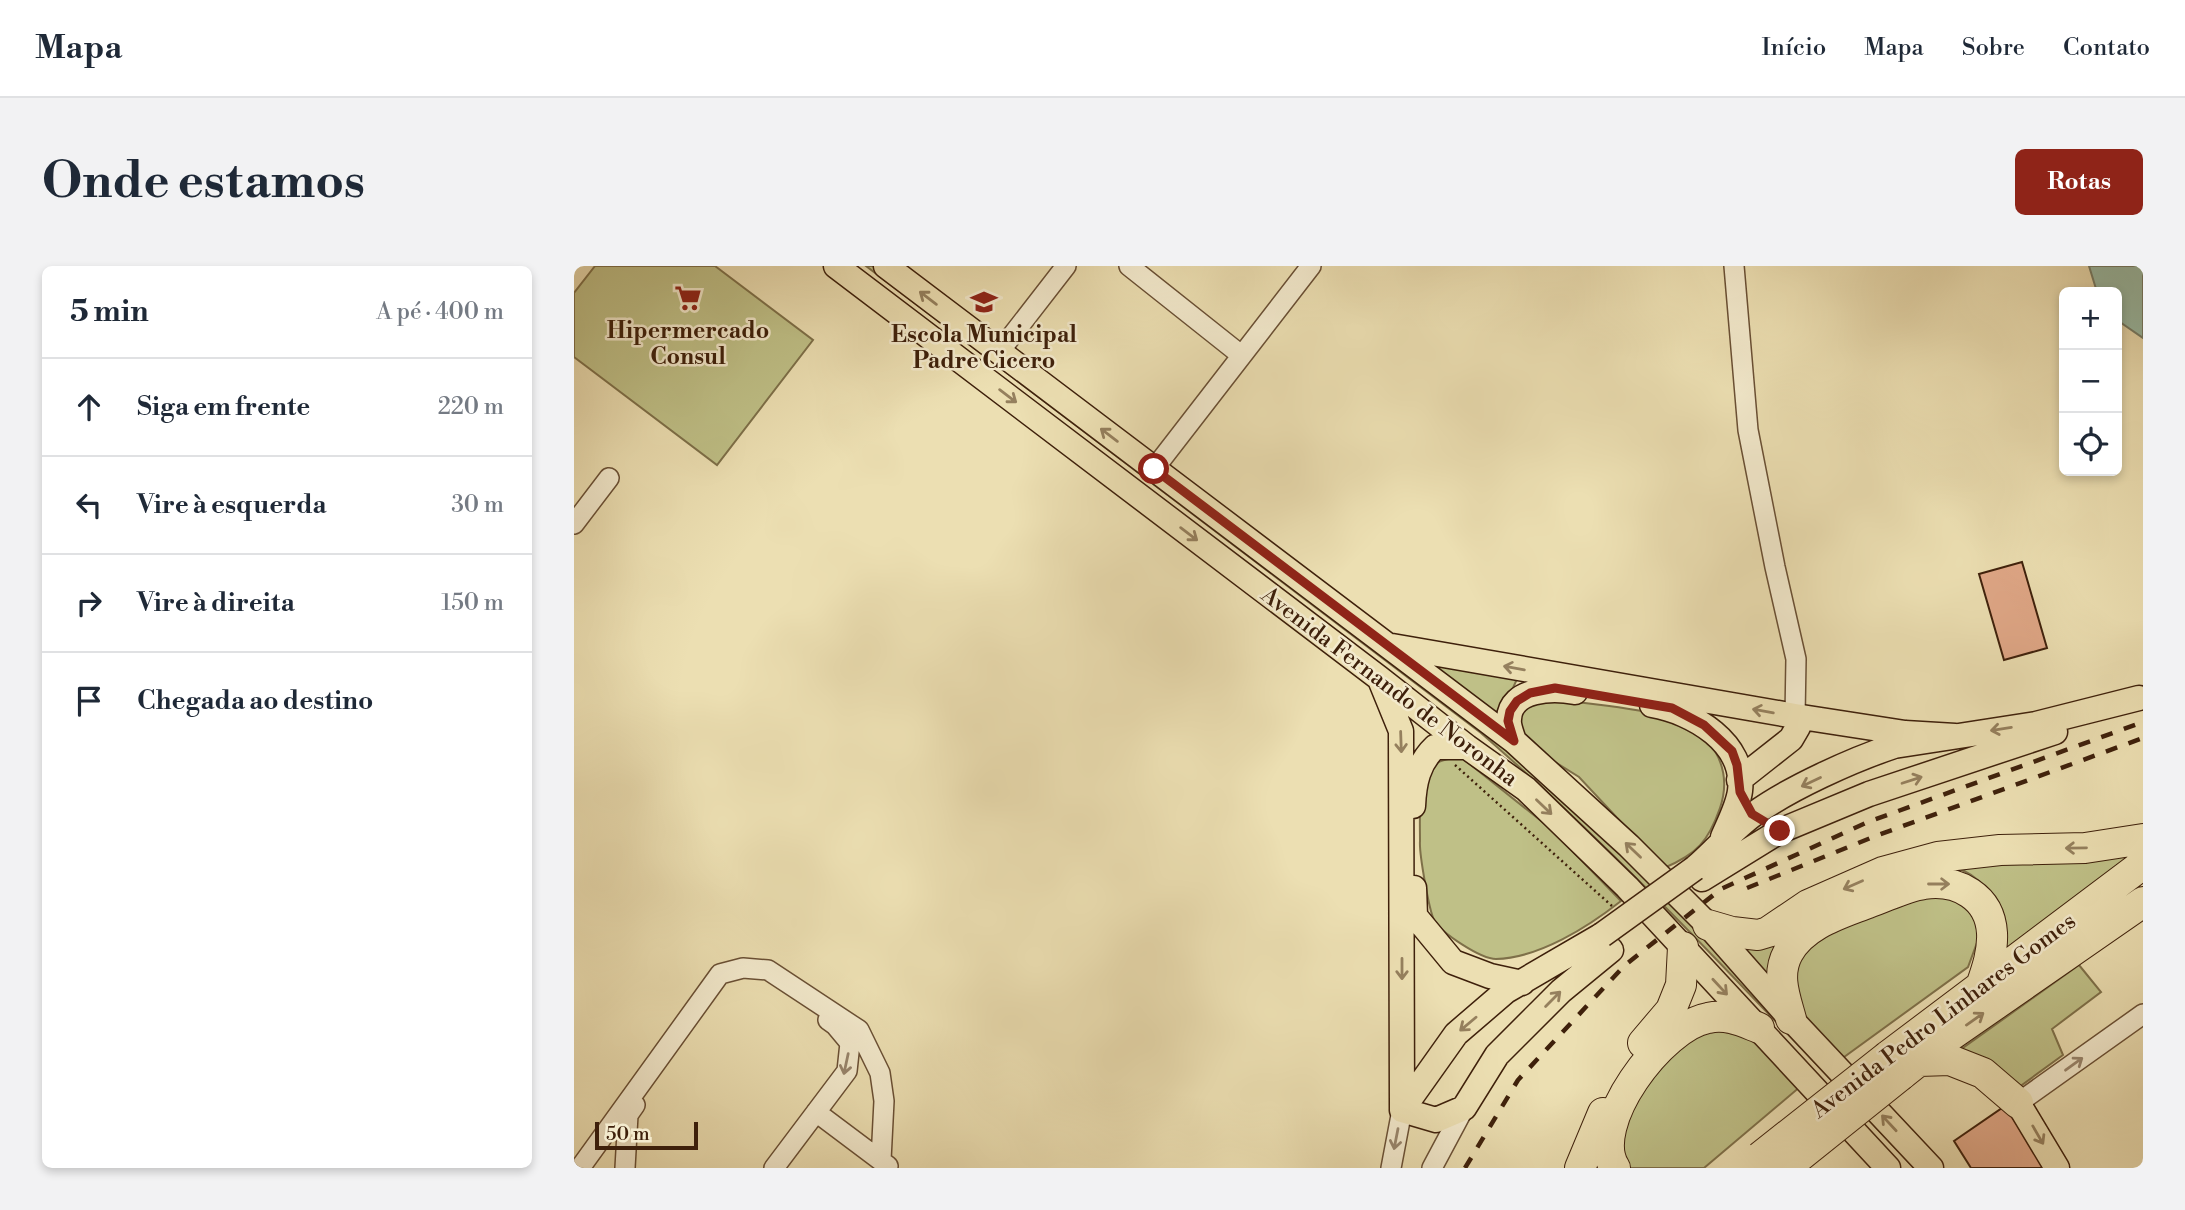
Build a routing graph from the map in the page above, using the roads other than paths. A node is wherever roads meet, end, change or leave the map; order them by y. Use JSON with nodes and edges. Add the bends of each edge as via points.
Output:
{"nodes":[{"id":1,"x":836,"y":266,"type":"edge"},
{"id":2,"x":886,"y":266,"type":"edge"},
{"id":3,"x":1066,"y":266,"type":"edge"},
{"id":4,"x":1129,"y":266,"type":"edge"},
{"id":5,"x":1311,"y":266,"type":"edge"},
{"id":6,"x":1734,"y":266,"type":"edge"},
{"id":7,"x":1150,"y":272,"type":"edge"},
{"id":8,"x":1000,"y":351,"type":"junction"},
{"id":9,"x":1241,"y":355,"type":"junction"},
{"id":10,"x":1154,"y":469,"type":"junction"},
{"id":11,"x":609,"y":478,"type":"dead end"},
{"id":12,"x":574,"y":524,"type":"edge"},
{"id":13,"x":1384,"y":645,"type":"junction"},
{"id":14,"x":1379,"y":678,"type":"junction"},
{"id":15,"x":2141,"y":697,"type":"edge"},
{"id":16,"x":1795,"y":716,"type":"junction"},
{"id":17,"x":1854,"y":725,"type":"junction"},
{"id":18,"x":1955,"y":736,"type":"junction"},
{"id":19,"x":1514,"y":741,"type":"junction"},
{"id":20,"x":1467,"y":747,"type":"junction"},
{"id":21,"x":1873,"y":753,"type":"junction"},
{"id":22,"x":1740,"y":786,"type":"junction"},
{"id":23,"x":1868,"y":794,"type":"junction"},
{"id":24,"x":1752,"y":814,"type":"junction"},
{"id":25,"x":1780,"y":831,"type":"junction"},
{"id":26,"x":2143,"y":839,"type":"edge"},
{"id":27,"x":1718,"y":849,"type":"junction"},
{"id":28,"x":2143,"y":864,"type":"edge"},
{"id":29,"x":1697,"y":875,"type":"junction"},
{"id":30,"x":2143,"y":902,"type":"edge"},
{"id":31,"x":2130,"y":917,"type":"edge"},
{"id":32,"x":1708,"y":925,"type":"junction"},
{"id":33,"x":1607,"y":943,"type":"junction"},
{"id":34,"x":1683,"y":947,"type":"junction"},
{"id":35,"x":1506,"y":984,"type":"junction"},
{"id":36,"x":1982,"y":986,"type":"junction"},
{"id":37,"x":2143,"y":1014,"type":"edge"},
{"id":38,"x":1791,"y":1020,"type":"junction"},
{"id":39,"x":1759,"y":1028,"type":"junction"},
{"id":40,"x":1497,"y":1055,"type":"junction"},
{"id":41,"x":1902,"y":1064,"type":"junction"},
{"id":42,"x":2018,"y":1104,"type":"junction"},
{"id":43,"x":1464,"y":1108,"type":"junction"},
{"id":44,"x":1402,"y":1110,"type":"junction"},
{"id":45,"x":816,"y":1112,"type":"junction"},
{"id":46,"x":886,"y":1164,"type":"edge"},
{"id":47,"x":1763,"y":1164,"type":"edge"},
{"id":48,"x":580,"y":1168,"type":"edge"},
{"id":49,"x":625,"y":1168,"type":"edge"},
{"id":50,"x":774,"y":1168,"type":"edge"},
{"id":51,"x":1391,"y":1168,"type":"edge"},
{"id":52,"x":1432,"y":1168,"type":"edge"},
{"id":53,"x":1580,"y":1168,"type":"edge"},
{"id":54,"x":1615,"y":1168,"type":"edge"},
{"id":55,"x":1888,"y":1168,"type":"edge"},
{"id":56,"x":1931,"y":1168,"type":"edge"},
{"id":57,"x":2057,"y":1168,"type":"edge"}],
"edges":[{"from":1,"to":14,"type":"main road","name":"Avenida Fernando de Noronha","one_way":true},
{"from":8,"to":2,"type":"main road","name":"Avenida Fernando de Noronha","one_way":true},
{"from":3,"to":8,"type":"street"},
{"from":4,"to":7,"type":"street"},
{"from":5,"to":9,"type":"street"},
{"from":6,"to":16,"type":"street","via":[[1748,430],[1796,659]]},
{"from":7,"to":9,"type":"street"},
{"from":10,"to":8,"type":"main road","name":"Avenida Fernando de Noronha","one_way":true},
{"from":9,"to":10,"type":"street"},
{"from":10,"to":13,"type":"main road","name":"Avenida Fernando de Noronha"},
{"from":11,"to":12,"type":"street"},
{"from":16,"to":13,"type":"main road","one_way":true},
{"from":13,"to":19,"type":"main road","name":"Avenida Fernando de Noronha"},
{"from":14,"to":20,"type":"main road","name":"Avenida Fernando de Noronha"},
{"from":14,"to":44,"type":"main road","one_way":true,"via":[[1401,731]]},
{"from":15,"to":18,"type":"main road","one_way":true,"via":[[2036,724]]},
{"from":23,"to":15,"type":"main road","one_way":true,"via":[[2079,724]]},
{"from":16,"to":17,"type":"main road"},
{"from":16,"to":22,"type":"main road","via":[[1798,727],[1791,738]]},
{"from":17,"to":18,"type":"main road"},
{"from":17,"to":21,"type":"main road"},
{"from":18,"to":21,"type":"main road"},
{"from":19,"to":22,"type":"main road","via":[[1510,711],[1530,693],[1555,688],[1672,708],[1704,725],[1732,751]]},
{"from":32,"to":19,"type":"main road","name":"Avenida Fernando de Noronha","one_way":true},
{"from":20,"to":34,"type":"main road","name":"Avenida Fernando de Noronha","one_way":true,"via":[[1526,789]]},
{"from":20,"to":35,"type":"main road","via":[[1435,747],[1425,757],[1414,784],[1411,851],[1415,916],[1453,962]]},
{"from":21,"to":23,"type":"main road"},
{"from":21,"to":24,"type":"main road","one_way":true},
{"from":22,"to":24,"type":"main road"},
{"from":22,"to":27,"type":"main road"},
{"from":23,"to":25,"type":"main road"},
{"from":24,"to":25,"type":"main road"},
{"from":24,"to":27,"type":"main road"},
{"from":25,"to":29,"type":"main road"},
{"from":26,"to":32,"type":"highway","one_way":true,"via":[[2085,848],[1938,857],[1883,872],[1808,905],[1758,935]]},
{"from":27,"to":29,"type":"main road"},
{"from":28,"to":36,"type":"highway","name":"Avenida Pedro Linhares Gomes"},
{"from":29,"to":33,"type":"main road","bridge":true},
{"from":30,"to":31,"type":"highway","name":"Avenida Pedro Linhares Gomes"},
{"from":41,"to":31,"type":"highway","name":"Avenida Pedro Linhares Gomes","one_way":true},
{"from":32,"to":38,"type":"main road","name":"Avenida Fernando de Noronha"},
{"from":33,"to":35,"type":"main road"},
{"from":40,"to":33,"type":"main road","one_way":true},
{"from":34,"to":39,"type":"main road","name":"Avenida Fernando de Noronha","one_way":true},
{"from":34,"to":53,"type":"highway","via":[[1681,985],[1671,1010],[1627,1070],[1594,1130]]},
{"from":35,"to":40,"type":"main road","via":[[1515,1004],[1515,1021]]},
{"from":35,"to":44,"type":"main road","one_way":true,"via":[[1456,1034]]},
{"from":38,"to":36,"type":"highway","one_way":true,"via":[[1780,981],[1787,954],[1799,938],[1828,919],[1922,884],[1948,883],[1970,892],[1987,913],[1991,950]]},
{"from":36,"to":41,"type":"highway","name":"Avenida Pedro Linhares Gomes"},
{"from":42,"to":37,"type":"street","one_way":true},
{"from":56,"to":38,"type":"main road","name":"Avenida Fernando de Noronha","one_way":true},
{"from":39,"to":54,"type":"highway","via":[[1729,1016],[1705,1018],[1677,1031],[1651,1055],[1607,1134]]},
{"from":39,"to":55,"type":"main road","name":"Avenida Fernando de Noronha"},
{"from":40,"to":43,"type":"main road"},
{"from":41,"to":42,"type":"highway","via":[[1950,1060],[1983,1073]]},
{"from":41,"to":47,"type":"highway","name":"Avenida Pedro Linhares Gomes","bridge":true},
{"from":42,"to":57,"type":"main road","one_way":true},
{"from":43,"to":44,"type":"main road","via":[[1436,1120]]},
{"from":43,"to":52,"type":"street"},
{"from":44,"to":51,"type":"street","one_way":true},
{"from":45,"to":46,"type":"street"},
{"from":49,"to":45,"type":"street","one_way":true,"via":[[628,1115],[725,983],[743,977],[765,978],[835,1025],[850,1043],[847,1071]]},
{"from":45,"to":50,"type":"street"},
{"from":46,"to":48,"type":"street","via":[[880,1073],[859,1030],[768,970],[743,968],[720,974]]}]}
